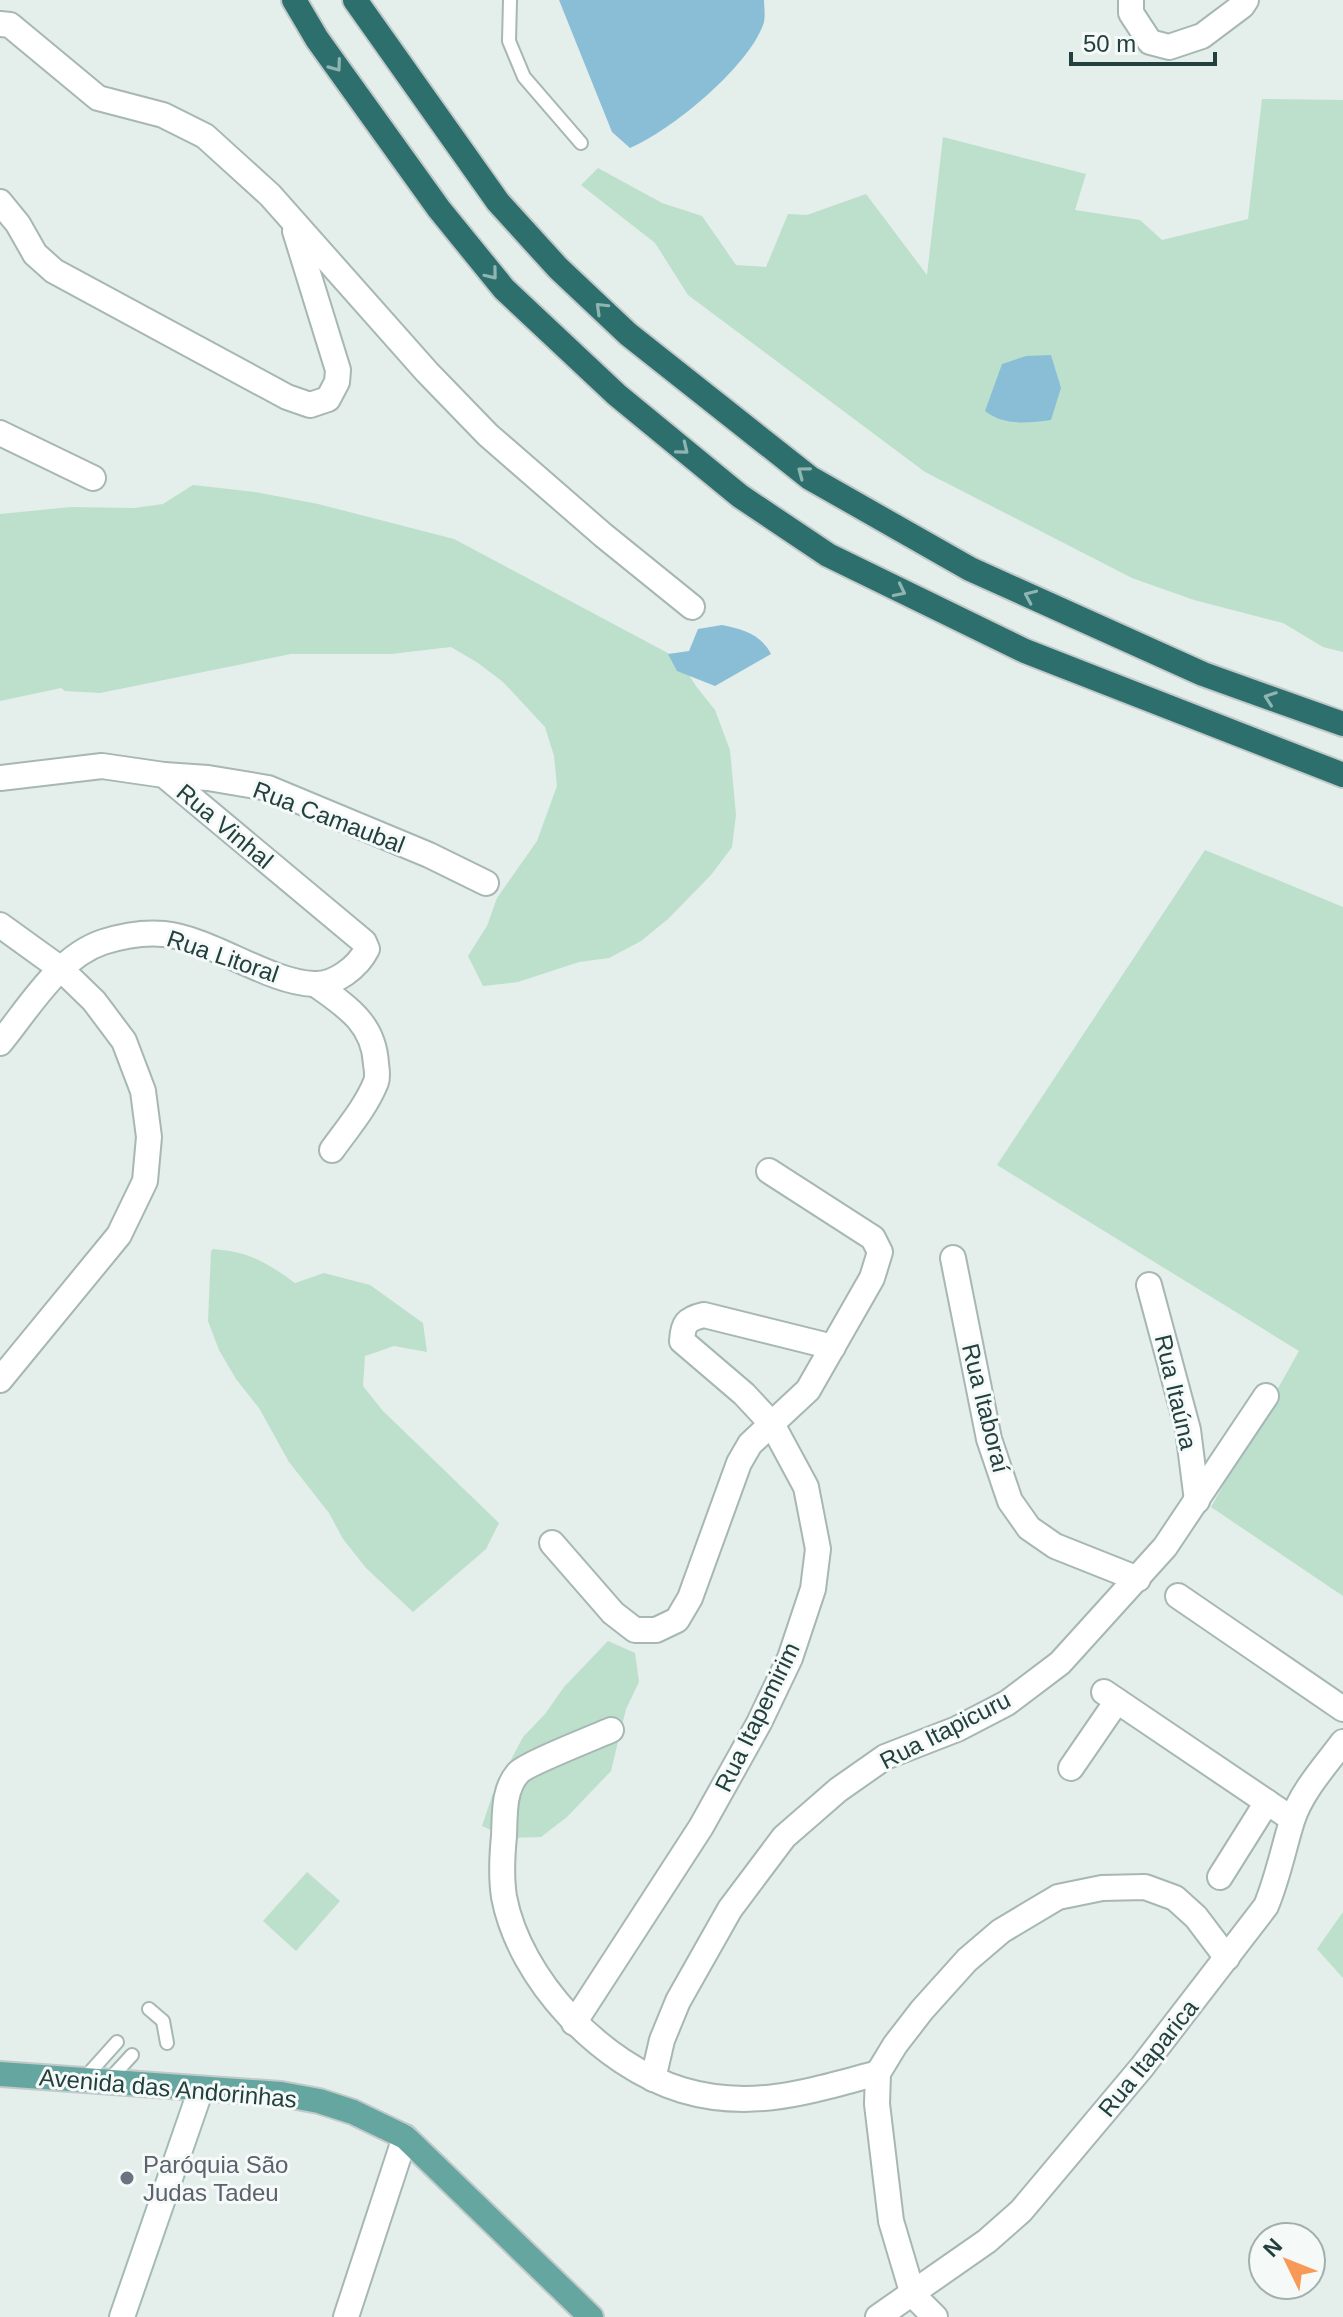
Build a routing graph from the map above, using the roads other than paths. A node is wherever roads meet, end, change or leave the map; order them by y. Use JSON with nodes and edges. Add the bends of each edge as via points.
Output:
{"nodes":[{"id":1,"x":294,"y":0,"type":"edge"},
{"id":2,"x":355,"y":0,"type":"edge"},
{"id":3,"x":510,"y":0,"type":"edge"},
{"id":4,"x":1131,"y":0,"type":"edge"},
{"id":5,"x":1246,"y":0,"type":"edge"},
{"id":6,"x":0,"y":24,"type":"edge"},
{"id":7,"x":581,"y":143,"type":"dead end"},
{"id":8,"x":0,"y":202,"type":"edge"},
{"id":9,"x":293,"y":224,"type":"junction"},
{"id":10,"x":0,"y":433,"type":"edge"},
{"id":11,"x":93,"y":478,"type":"dead end"},
{"id":12,"x":692,"y":607,"type":"dead end"},
{"id":13,"x":1343,"y":724,"type":"edge"},
{"id":14,"x":164,"y":775,"type":"junction"},
{"id":15,"x":1343,"y":775,"type":"edge"},
{"id":16,"x":0,"y":778,"type":"edge"},
{"id":17,"x":486,"y":883,"type":"dead end"},
{"id":18,"x":0,"y":925,"type":"edge"},
{"id":19,"x":61,"y":969,"type":"junction"},
{"id":20,"x":315,"y":984,"type":"junction"},
{"id":21,"x":0,"y":1043,"type":"edge"},
{"id":22,"x":332,"y":1150,"type":"dead end"},
{"id":23,"x":769,"y":1171,"type":"dead end"},
{"id":24,"x":953,"y":1258,"type":"dead end"},
{"id":25,"x":1149,"y":1285,"type":"dead end"},
{"id":26,"x":833,"y":1347,"type":"junction"},
{"id":27,"x":0,"y":1380,"type":"edge"},
{"id":28,"x":1266,"y":1396,"type":"dead end"},
{"id":29,"x":772,"y":1424,"type":"junction"},
{"id":30,"x":1197,"y":1501,"type":"junction"},
{"id":31,"x":552,"y":1543,"type":"dead end"},
{"id":32,"x":1138,"y":1579,"type":"junction"},
{"id":33,"x":1178,"y":1596,"type":"dead end"},
{"id":34,"x":1343,"y":1709,"type":"edge"},
{"id":35,"x":611,"y":1730,"type":"dead end"},
{"id":36,"x":1343,"y":1742,"type":"edge"},
{"id":37,"x":1071,"y":1768,"type":"dead end"},
{"id":38,"x":1267,"y":1802,"type":"junction"},
{"id":39,"x":1292,"y":1819,"type":"junction"},
{"id":40,"x":1220,"y":1877,"type":"dead end"},
{"id":41,"x":1227,"y":1958,"type":"junction"},
{"id":42,"x":149,"y":2009,"type":"dead end"},
{"id":43,"x":574,"y":2023,"type":"junction"},
{"id":44,"x":117,"y":2042,"type":"dead end"},
{"id":45,"x":167,"y":2043,"type":"dead end"},
{"id":46,"x":132,"y":2055,"type":"dead end"},
{"id":47,"x":878,"y":2073,"type":"junction"},
{"id":48,"x":0,"y":2074,"type":"edge"},
{"id":49,"x":653,"y":2079,"type":"junction"},
{"id":50,"x":94,"y":2082,"type":"junction"},
{"id":51,"x":201,"y":2089,"type":"junction"},
{"id":52,"x":405,"y":2137,"type":"junction"},
{"id":53,"x":913,"y":2295,"type":"junction"},
{"id":54,"x":122,"y":2317,"type":"edge"},
{"id":55,"x":346,"y":2317,"type":"edge"},
{"id":56,"x":591,"y":2317,"type":"edge"},
{"id":57,"x":878,"y":2317,"type":"edge"},
{"id":58,"x":935,"y":2317,"type":"edge"}],
"edges":[{"from":1,"to":15,"type":"highway","one_way":true,"via":[[439,209],[504,289],[617,395],[740,496],[828,555],[1025,651]]},
{"from":13,"to":2,"type":"highway","one_way":true,"via":[[1203,674],[970,569],[810,478],[628,334],[558,268],[498,202]]},
{"from":3,"to":7,"type":"lane","via":[[509,41],[524,77]]},
{"from":4,"to":5,"type":"street","via":[[1131,13],[1150,42],[1169,47],[1202,36]]},
{"from":6,"to":9,"type":"street","via":[[10,25],[98,98],[163,115],[205,136],[270,195]]},
{"from":8,"to":9,"type":"street","via":[[35,254],[54,271],[310,405],[328,399],[338,370]]},
{"from":9,"to":12,"type":"street","via":[[488,435]]},
{"from":10,"to":11,"type":"street"},
{"from":14,"to":16,"type":"street","name":"Rua Vinhal","via":[[102,766]]},
{"from":14,"to":17,"type":"street","name":"Rua Camaubal","via":[[268,788]]},
{"from":14,"to":20,"type":"street","name":"Rua Vinhal","via":[[364,942],[363,957],[335,982]]},
{"from":18,"to":19,"type":"street"},
{"from":19,"to":20,"type":"street","name":"Rua Litoral","via":[[102,942],[164,934]]},
{"from":19,"to":21,"type":"street","name":"Rua Litoral"},
{"from":19,"to":27,"type":"street","via":[[124,1041],[143,1091],[149,1137],[145,1181],[119,1235]]},
{"from":20,"to":22,"type":"street","via":[[364,1024],[376,1054],[377,1079]]},
{"from":23,"to":26,"type":"street","via":[[873,1238],[880,1252],[872,1278]]},
{"from":24,"to":32,"type":"street","name":"Rua Itaboraí","via":[[989,1439],[1010,1501],[1029,1528],[1055,1546]]},
{"from":25,"to":30,"type":"street","name":"Rua Itaúna","via":[[1188,1430]]},
{"from":26,"to":29,"type":"street","via":[[808,1390]]},
{"from":26,"to":29,"type":"street","name":"Rua Itapemirim","via":[[704,1315],[683,1326],[682,1341]]},
{"from":28,"to":30,"type":"street","name":"Rua Itapicuru"},
{"from":29,"to":31,"type":"street","via":[[739,1463],[690,1598],[677,1620],[656,1630],[635,1630],[593,1594]]},
{"from":29,"to":43,"type":"street","name":"Rua Itapemirim","via":[[806,1487],[818,1549],[813,1589],[790,1658],[759,1723],[645,1918]]},
{"from":30,"to":32,"type":"street","name":"Rua Itapicuru"},
{"from":32,"to":49,"type":"street","name":"Rua Itapicuru","via":[[1060,1663],[1007,1703],[885,1757],[784,1837],[730,1909],[678,2001]]},
{"from":33,"to":34,"type":"street"},
{"from":35,"to":43,"type":"street","via":[[519,1770],[507,1790],[501,1864],[505,1898],[530,1962]]},
{"from":36,"to":39,"type":"street","name":"Rua Itaparica"},
{"from":37,"to":38,"type":"street","via":[[1110,1696]]},
{"from":38,"to":39,"type":"street"},
{"from":38,"to":40,"type":"street"},
{"from":39,"to":41,"type":"street","name":"Rua Itaparica","via":[[1266,1906]]},
{"from":41,"to":47,"type":"street","via":[[1175,1898],[1145,1887],[1058,1897],[1001,1931],[967,1960],[922,2010]]},
{"from":41,"to":53,"type":"street","name":"Rua Itaparica","via":[[1021,2211]]},
{"from":42,"to":45,"type":"lane","via":[[163,2021]]},
{"from":43,"to":49,"type":"street"},
{"from":44,"to":50,"type":"lane"},
{"from":46,"to":50,"type":"lane"},
{"from":47,"to":49,"type":"street","via":[[757,2101],[683,2090]]},
{"from":47,"to":53,"type":"street","via":[[891,2221]]},
{"from":48,"to":50,"type":"main road","name":"Avenida das Andorinhas"},
{"from":50,"to":51,"type":"main road","name":"Avenida das Andorinhas"},
{"from":51,"to":52,"type":"main road","name":"Avenida das Andorinhas","via":[[319,2101]]},
{"from":51,"to":54,"type":"street"},
{"from":52,"to":55,"type":"street"},
{"from":52,"to":56,"type":"main road","name":"Avenida das Andorinhas"},
{"from":53,"to":57,"type":"street","name":"Rua Itaparica"},
{"from":53,"to":58,"type":"street"}]}
